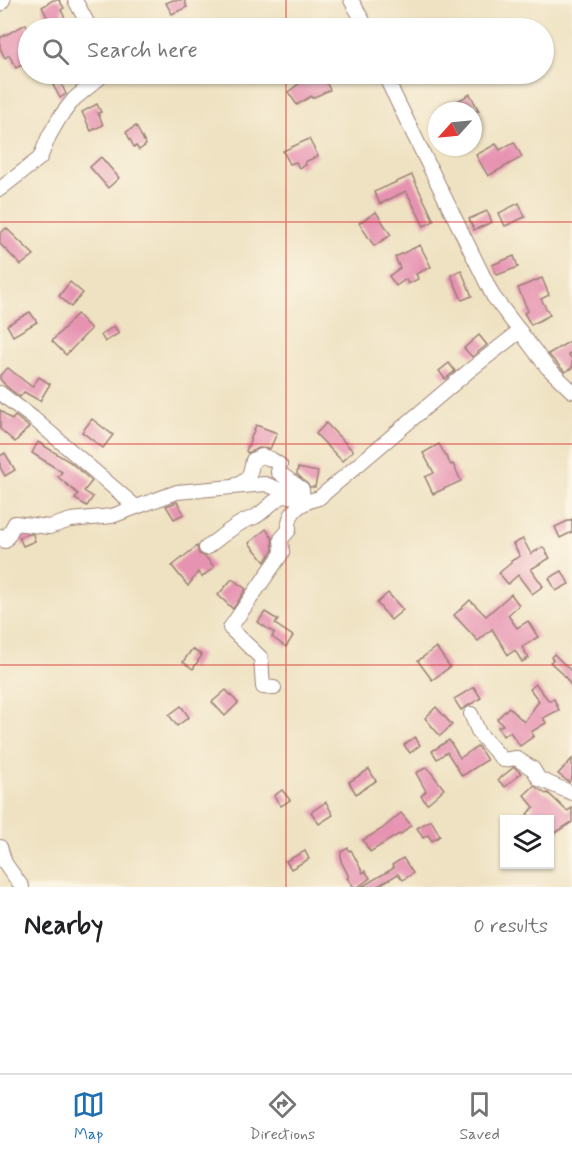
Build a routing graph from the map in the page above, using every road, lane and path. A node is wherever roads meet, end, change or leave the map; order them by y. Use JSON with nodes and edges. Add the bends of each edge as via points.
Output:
{"nodes":[{"id":1,"x":3,"y":0,"type":"edge"},
{"id":2,"x":75,"y":0,"type":"edge"},
{"id":3,"x":351,"y":0,"type":"edge"},
{"id":4,"x":0,"y":4,"type":"edge"},
{"id":5,"x":85,"y":18,"type":"edge"},
{"id":6,"x":361,"y":18,"type":"edge"},
{"id":7,"x":92,"y":84,"type":"edge"},
{"id":8,"x":389,"y":84,"type":"edge"},
{"id":9,"x":0,"y":189,"type":"edge"},
{"id":10,"x":519,"y":331,"type":"junction"},
{"id":11,"x":572,"y":391,"type":"edge"},
{"id":12,"x":0,"y":393,"type":"edge"},
{"id":13,"x":223,"y":489,"type":"junction"},
{"id":14,"x":298,"y":499,"type":"junction"},
{"id":15,"x":136,"y":507,"type":"junction"},
{"id":16,"x":0,"y":536,"type":"edge"},
{"id":17,"x":206,"y":548,"type":"dead end"},
{"id":18,"x":274,"y":688,"type":"dead end"},
{"id":19,"x":471,"y":714,"type":"dead end"},
{"id":20,"x":572,"y":793,"type":"edge"},
{"id":21,"x":0,"y":847,"type":"edge"},
{"id":22,"x":22,"y":887,"type":"edge"}],
"edges":[{"from":1,"to":4,"type":"street"},
{"from":2,"to":5,"type":"street"},
{"from":3,"to":6,"type":"street"},
{"from":7,"to":9,"type":"street","via":[[60,117],[40,158]]},
{"from":8,"to":10,"type":"street","via":[[493,296]]},
{"from":10,"to":11,"type":"street"},
{"from":10,"to":14,"type":"street","via":[[319,498]]},
{"from":12,"to":15,"type":"street"},
{"from":13,"to":14,"type":"street","via":[[265,484]]},
{"from":13,"to":14,"type":"street","via":[[246,482],[253,460],[262,456],[280,465],[278,472],[302,489]]},
{"from":13,"to":15,"type":"street","via":[[177,492]]},
{"from":14,"to":17,"type":"street","via":[[284,496],[268,504],[258,516],[242,522]]},
{"from":14,"to":18,"type":"street","via":[[288,522],[289,530],[280,539],[282,553],[230,628],[261,658],[263,687]]},
{"from":15,"to":16,"type":"street","via":[[112,516],[71,520],[49,527],[15,523],[5,541]]},
{"from":19,"to":20,"type":"street","via":[[479,733],[503,760],[516,758],[533,769],[539,779]]},
{"from":21,"to":22,"type":"street","via":[[5,863]]}]}
